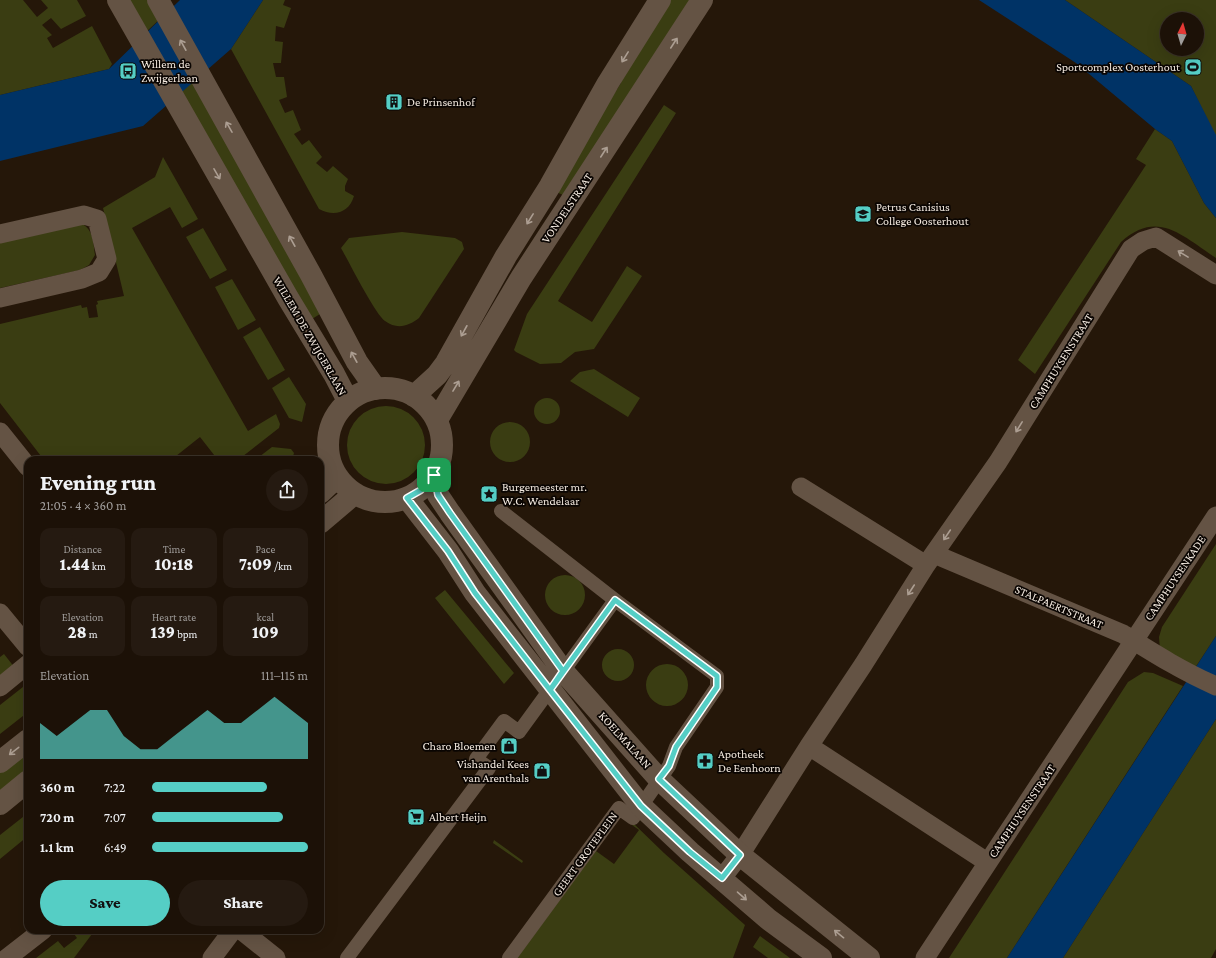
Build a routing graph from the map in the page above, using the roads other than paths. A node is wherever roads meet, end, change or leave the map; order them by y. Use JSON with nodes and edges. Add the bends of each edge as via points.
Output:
{"nodes":[{"id":1,"x":118,"y":0,"type":"edge"},
{"id":2,"x":660,"y":0,"type":"edge"},
{"id":3,"x":702,"y":0,"type":"edge"},
{"id":4,"x":160,"y":5,"type":"edge"},
{"id":5,"x":0,"y":234,"type":"edge"},
{"id":6,"x":1216,"y":275,"type":"edge"},
{"id":7,"x":0,"y":298,"type":"edge"},
{"id":8,"x":376,"y":389,"type":"junction"},
{"id":9,"x":414,"y":396,"type":"junction"},
{"id":10,"x":348,"y":401,"type":"junction"},
{"id":11,"x":437,"y":420,"type":"junction"},
{"id":12,"x":0,"y":432,"type":"edge"},
{"id":13,"x":24,"y":462,"type":"edge"},
{"id":14,"x":434,"y":475,"type":"junction"},
{"id":15,"x":337,"y":477,"type":"junction"},
{"id":16,"x":801,"y":487,"type":"dead end"},
{"id":17,"x":324,"y":489,"type":"edge"},
{"id":18,"x":354,"y":494,"type":"junction"},
{"id":19,"x":407,"y":498,"type":"junction"},
{"id":20,"x":502,"y":511,"type":"dead end"},
{"id":21,"x":1216,"y":516,"type":"edge"},
{"id":22,"x":324,"y":520,"type":"edge"},
{"id":23,"x":930,"y":560,"type":"junction"},
{"id":24,"x":615,"y":600,"type":"junction"},
{"id":25,"x":0,"y":613,"type":"edge"},
{"id":26,"x":1133,"y":640,"type":"junction"},
{"id":27,"x":24,"y":642,"type":"edge"},
{"id":28,"x":24,"y":667,"type":"edge"},
{"id":29,"x":563,"y":671,"type":"junction"},
{"id":30,"x":1216,"y":686,"type":"edge"},
{"id":31,"x":0,"y":687,"type":"edge"},
{"id":32,"x":550,"y":690,"type":"junction"},
{"id":33,"x":24,"y":743,"type":"edge"},
{"id":34,"x":809,"y":746,"type":"junction"},
{"id":35,"x":0,"y":762,"type":"edge"},
{"id":36,"x":659,"y":779,"type":"junction"},
{"id":37,"x":24,"y":785,"type":"edge"},
{"id":38,"x":0,"y":804,"type":"edge"},
{"id":39,"x":641,"y":806,"type":"junction"},
{"id":40,"x":740,"y":855,"type":"junction"},
{"id":41,"x":987,"y":862,"type":"junction"},
{"id":42,"x":722,"y":878,"type":"junction"},
{"id":43,"x":38,"y":934,"type":"edge"},
{"id":44,"x":230,"y":934,"type":"edge"},
{"id":45,"x":246,"y":934,"type":"edge"},
{"id":46,"x":8,"y":958,"type":"edge"},
{"id":47,"x":212,"y":958,"type":"edge"},
{"id":48,"x":276,"y":958,"type":"edge"},
{"id":49,"x":347,"y":958,"type":"edge"},
{"id":50,"x":509,"y":958,"type":"edge"},
{"id":51,"x":821,"y":958,"type":"edge"},
{"id":52,"x":869,"y":958,"type":"edge"},
{"id":53,"x":925,"y":958,"type":"edge"}],
"edges":[{"from":1,"to":10,"type":"street","name":"WILLEM DE ZWIJGERLAAN","one_way":true},
{"from":2,"to":9,"type":"street","name":"VONDELSTRAAT","one_way":true,"via":[[506,256],[446,363],[437,376]]},
{"from":11,"to":3,"type":"street","name":"VONDELSTRAAT","one_way":true,"via":[[521,278]]},
{"from":8,"to":4,"type":"street","one_way":true,"via":[[357,362]]},
{"from":5,"to":7,"type":"street","via":[[84,215],[97,220],[108,259],[100,272],[82,279]]},
{"from":6,"to":23,"type":"street","name":"CAMPHUYSENSTRAAT","one_way":true,"via":[[1156,237],[1143,241],[1131,249],[998,462]]},
{"from":8,"to":9,"type":"street","via":[[401,390]]},
{"from":8,"to":10,"type":"street","via":[[366,391]]},
{"from":9,"to":11,"type":"street"},
{"from":10,"to":15,"type":"street","via":[[337,414],[330,429],[327,446],[330,462]]},
{"from":11,"to":14,"type":"street","via":[[442,450]]},
{"from":12,"to":13,"type":"street"},
{"from":14,"to":19,"type":"street","via":[[421,490]]},
{"from":14,"to":29,"type":"street","name":"KOELMALAAN","via":[[438,495]]},
{"from":15,"to":17,"type":"street"},
{"from":15,"to":18,"type":"street"},
{"from":16,"to":23,"type":"street"},
{"from":18,"to":19,"type":"street","via":[[380,503]]},
{"from":18,"to":22,"type":"street"},
{"from":19,"to":32,"type":"street","via":[[448,551],[475,593]]},
{"from":20,"to":24,"type":"street","name":"GEERT GROTEPLEIN"},
{"from":21,"to":26,"type":"street","name":"CAMPHUYSENKADE"},
{"from":23,"to":26,"type":"street","name":"STALPAERTSTRAAT"},
{"from":23,"to":34,"type":"street","name":"CAMPHUYSENSTRAAT","one_way":true},
{"from":24,"to":29,"type":"street"},
{"from":24,"to":36,"type":"street","name":"GEERT GROTEPLEIN","via":[[717,676],[717,687],[676,747],[669,766]]},
{"from":25,"to":27,"type":"street"},
{"from":26,"to":30,"type":"street","name":"STALPAERTSTRAAT","via":[[1149,652]]},
{"from":26,"to":41,"type":"street","name":"CAMPHUYSENSTRAAT"},
{"from":28,"to":31,"type":"street"},
{"from":29,"to":32,"type":"street"},
{"from":29,"to":36,"type":"street","name":"KOELMALAAN"},
{"from":32,"to":39,"type":"street"},
{"from":32,"to":49,"type":"street","via":[[519,732],[504,721],[476,759],[489,768]]},
{"from":33,"to":35,"type":"street","one_way":true},
{"from":34,"to":40,"type":"street","name":"CAMPHUYSENSTRAAT"},
{"from":34,"to":41,"type":"street","name":"CAMPHUYSENSTRAAT"},
{"from":36,"to":39,"type":"street","name":"GEERT GROTEPLEIN"},
{"from":36,"to":40,"type":"street","name":"KOELMALAAN"},
{"from":37,"to":38,"type":"street"},
{"from":39,"to":42,"type":"street"},
{"from":39,"to":50,"type":"street","name":"GEERT GROTEPLEIN","via":[[633,818],[619,808]]},
{"from":40,"to":42,"type":"street","name":"CAMPHUYSENSTRAAT"},
{"from":52,"to":40,"type":"street","name":"KOELMALAAN","one_way":true},
{"from":41,"to":53,"type":"street"},
{"from":42,"to":51,"type":"street","one_way":true,"via":[[768,919]]},
{"from":43,"to":46,"type":"street"},
{"from":44,"to":47,"type":"street"},
{"from":45,"to":48,"type":"street"}]}
